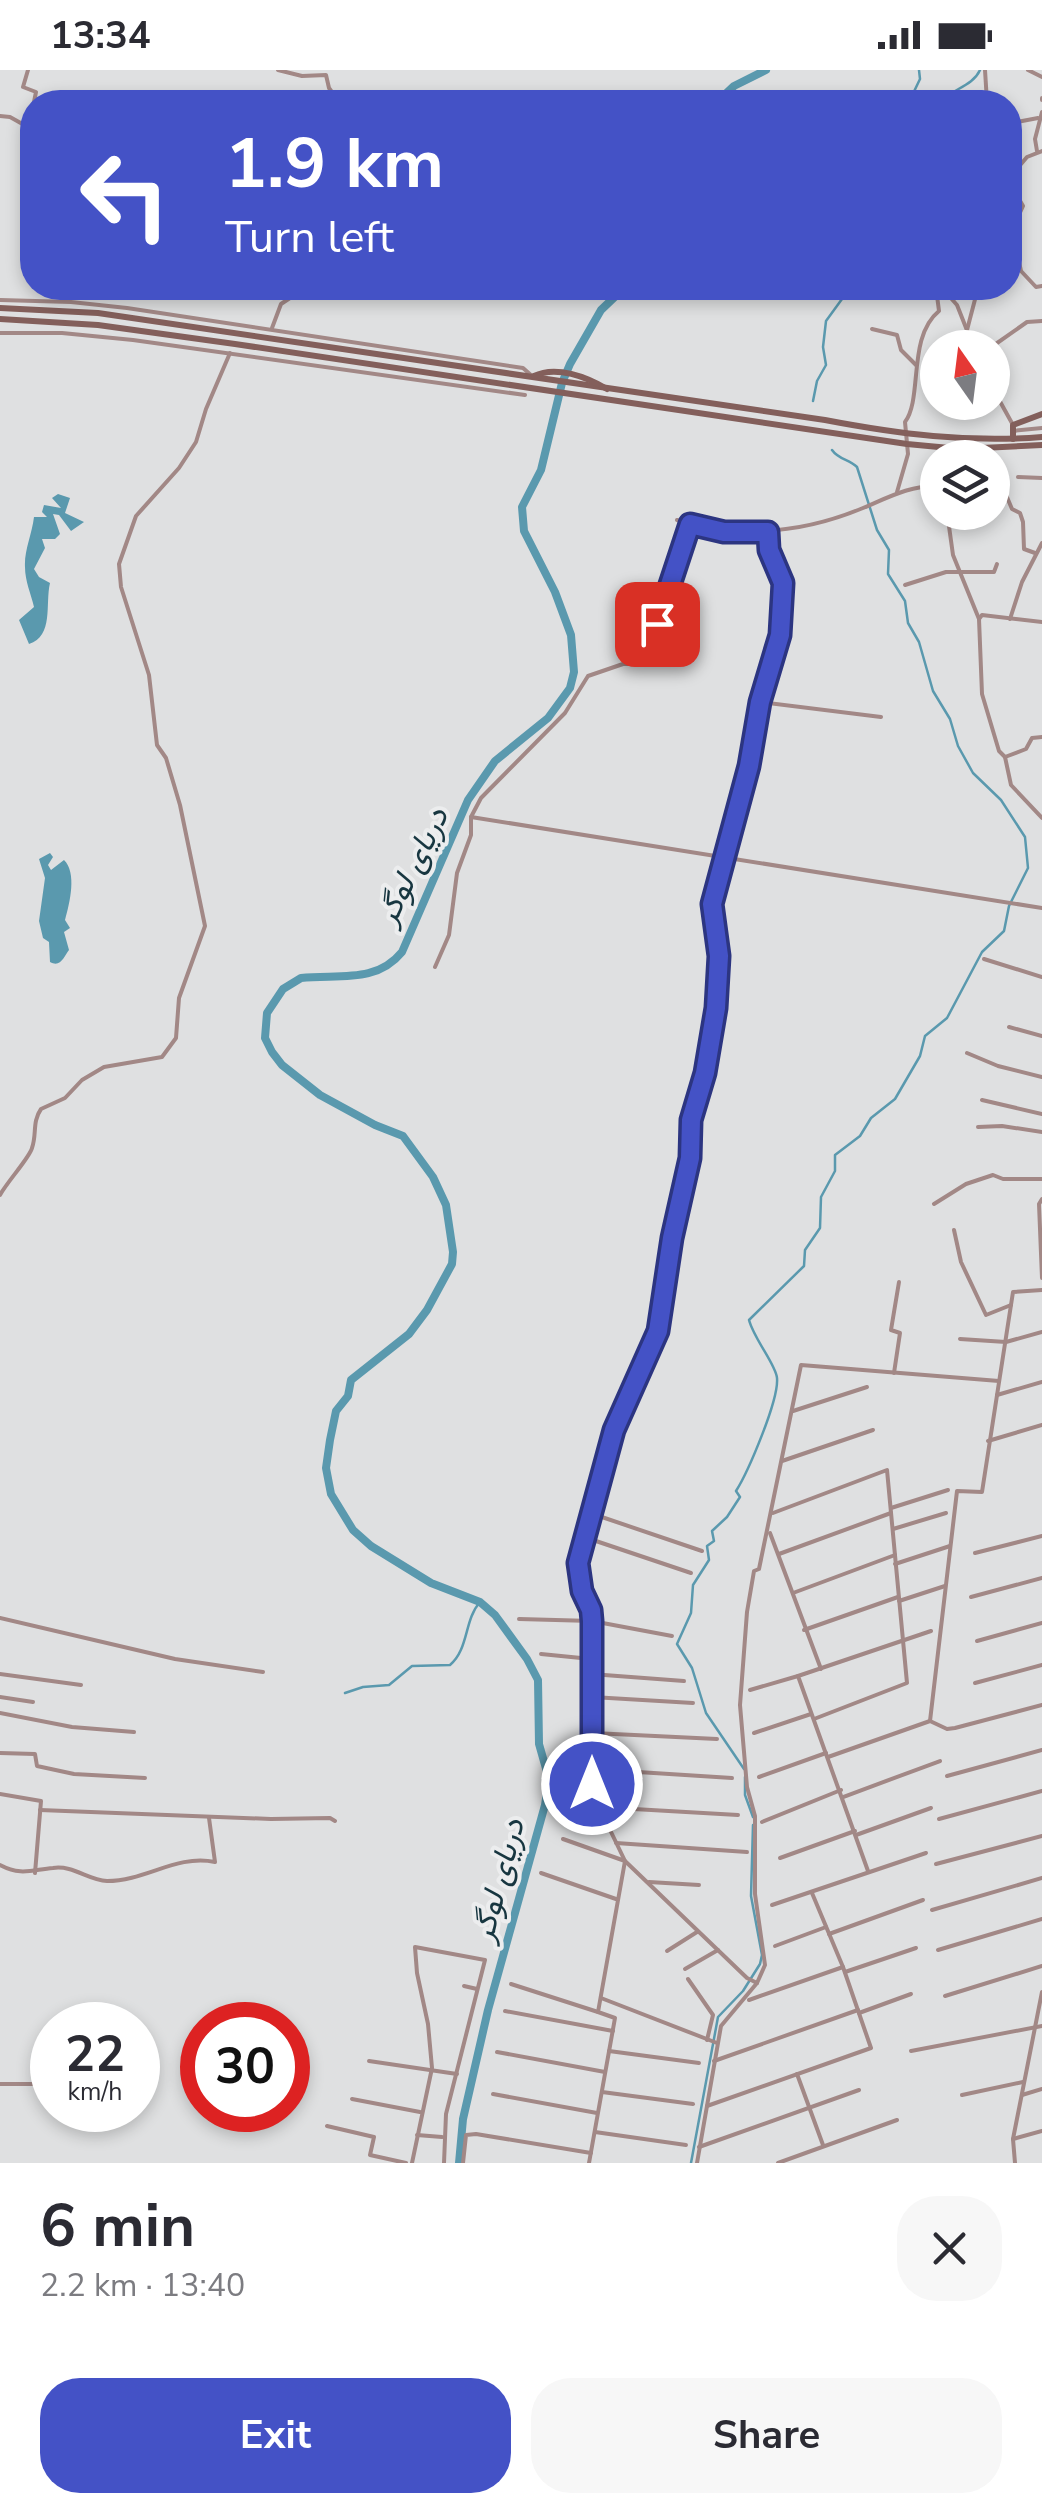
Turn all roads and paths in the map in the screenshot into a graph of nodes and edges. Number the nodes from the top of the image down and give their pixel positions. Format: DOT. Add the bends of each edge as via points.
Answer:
graph roads {
  1 [pos="28,70"];
  2 [pos="278,70"];
  3 [pos="1028,70"];
  4 [pos="1042,77"];
  5 [pos="30,90"];
  6 [pos="330,90"];
  7 [pos="1041,115"];
  8 [pos="1039,151"];
  9 [pos="1022,272"];
  10 [pos="1042,286"];
  11 [pos="0,300"];
  12 [pos="287,300"];
  13 [pos="939,300"];
  14 [pos="951,300"];
  15 [pos="975,300"];
  16 [pos="0,308"];
  17 [pos="0,320"];
  18 [pos="1042,321"];
  19 [pos="872,329"];
  20 [pos="272,330"];
  21 [pos="967,330"];
  22 [pos="0,333"];
  23 [pos="1010,334"];
  24 [pos="235,339"];
  25 [pos="230,352"];
  26 [pos="916,364"];
  27 [pos="533,377"];
  28 [pos="562,386"];
  29 [pos="609,391"];
  30 [pos="525,396"];
  31 [pos="1042,414"];
  32 [pos="1007,420"];
  33 [pos="1042,428"];
  34 [pos="1012,432"];
  35 [pos="1042,437"];
  36 [pos="906,440"];
  37 [pos="1042,445"];
  38 [pos="1018,478"];
  39 [pos="1042,478"];
  40 [pos="920,489"];
  41 [pos="897,493"];
  42 [pos="1010,504"];
  43 [pos="678,520"];
  44 [pos="690,524"];
  45 [pos="950,530"];
  46 [pos="768,532"];
  47 [pos="1042,544"];
  48 [pos="1035,552"];
  49 [pos="1032,559"];
  50 [pos="1042,561"];
  51 [pos="997,564"];
  52 [pos="960,571"];
  53 [pos="905,585"];
  54 [pos="979,619"];
  55 [pos="1010,619"];
  56 [pos="1042,622"];
  57 [pos="760,702"];
  58 [pos="881,717"];
  59 [pos="1042,737"];
  60 [pos="1005,758"];
  61 [pos="472,817"];
  62 [pos="1042,818"];
  63 [pos="724,858"];
  64 [pos="1042,908"];
  65 [pos="984,959"];
  66 [pos="435,967"];
  67 [pos="1042,977"];
  68 [pos="1010,1027"];
  69 [pos="1042,1036"];
  70 [pos="967,1053"];
  71 [pos="1042,1078"];
  72 [pos="982,1100"];
  73 [pos="1042,1114"];
  74 [pos="978,1127"];
  75 [pos="1042,1132"];
  76 [pos="1042,1179"];
  77 [pos="0,1195"];
  78 [pos="1042,1199"];
  79 [pos="934,1204"];
  80 [pos="954,1230"];
  81 [pos="1041,1244"];
  82 [pos="1042,1278"];
  83 [pos="899,1282"];
  84 [pos="1042,1290"];
  85 [pos="1011,1305"];
  86 [pos="1042,1332"];
  87 [pos="960,1339"];
  88 [pos="1006,1342"];
  89 [pos="894,1373"];
  90 [pos="999,1380"];
  91 [pos="1042,1382"];
  92 [pos="868,1387"];
  93 [pos="997,1394"];
  94 [pos="793,1410"];
  95 [pos="1042,1425"];
  96 [pos="873,1430"];
  97 [pos="988,1441"];
  98 [pos="782,1460"];
  99 [pos="948,1490"];
  100 [pos="891,1511"];
  101 [pos="590,1513"];
  102 [pos="946,1513"];
  103 [pos="772,1514"];
  104 [pos="893,1529"];
  105 [pos="769,1532"];
  106 [pos="1042,1536"];
  107 [pos="586,1537"];
  108 [pos="950,1546"];
  109 [pos="702,1551"];
  110 [pos="976,1553"];
  111 [pos="778,1554"];
  112 [pos="894,1554"];
  113 [pos="895,1564"];
  114 [pos="691,1574"];
  115 [pos="1042,1578"];
  116 [pos="945,1586"];
  117 [pos="793,1593"];
  118 [pos="972,1597"];
  119 [pos="898,1599"];
  120 [pos="0,1618"];
  121 [pos="519,1619"];
  122 [pos="592,1621"];
  123 [pos="1042,1623"];
  124 [pos="804,1630"];
  125 [pos="930,1631"];
  126 [pos="672,1636"];
  127 [pos="904,1640"];
  128 [pos="978,1642"];
  129 [pos="541,1654"];
  130 [pos="592,1659"];
  131 [pos="1042,1665"];
  132 [pos="821,1668"];
  133 [pos="263,1672"];
  134 [pos="0,1674"];
  135 [pos="591,1674"];
  136 [pos="798,1676"];
  137 [pos="684,1681"];
  138 [pos="975,1682"];
  139 [pos="81,1685"];
  140 [pos="750,1690"];
  141 [pos="0,1697"];
  142 [pos="592,1697"];
  143 [pos="33,1702"];
  144 [pos="693,1703"];
  145 [pos="1042,1705"];
  146 [pos="0,1712"];
  147 [pos="813,1716"];
  148 [pos="930,1721"];
  149 [pos="134,1732"];
  150 [pos="593,1733"];
  151 [pos="754,1733"];
  152 [pos="717,1739"];
  153 [pos="1042,1750"];
  154 [pos="0,1753"];
  155 [pos="827,1755"];
  156 [pos="940,1761"];
  157 [pos="592,1769"];
  158 [pos="947,1776"];
  159 [pos="760,1777"];
  160 [pos="145,1778"];
  161 [pos="732,1778"];
  162 [pos="1042,1791"];
  163 [pos="0,1794"];
  164 [pos="842,1794"];
  165 [pos="599,1807"];
  166 [pos="932,1808"];
  167 [pos="40,1810"];
  168 [pos="738,1815"];
  169 [pos="208,1816"];
  170 [pos="939,1819"];
  171 [pos="336,1821"];
  172 [pos="762,1822"];
  173 [pos="855,1833"];
  174 [pos="1042,1836"];
  175 [pos="563,1839"];
  176 [pos="616,1844"];
  177 [pos="746,1852"];
  178 [pos="926,1852"];
  179 [pos="780,1858"];
  180 [pos="625,1861"];
  181 [pos="936,1864"];
  182 [pos="0,1865"];
  183 [pos="868,1872"];
  184 [pos="35,1873"];
  185 [pos="541,1873"];
  186 [pos="1042,1878"];
  187 [pos="647,1882"];
  188 [pos="699,1885"];
  189 [pos="812,1893"];
  190 [pos="618,1900"];
  191 [pos="923,1900"];
  192 [pos="772,1905"];
  193 [pos="932,1910"];
  194 [pos="1042,1919"];
  195 [pos="826,1927"];
  196 [pos="697,1932"];
  197 [pos="829,1934"];
  198 [pos="775,1946"];
  199 [pos="916,1948"];
  200 [pos="718,1950"];
  201 [pos="938,1950"];
  202 [pos="668,1952"];
  203 [pos="1042,1966"];
  204 [pos="685,1969"];
  205 [pos="844,1970"];
  206 [pos="688,1979"];
  207 [pos="756,1982"];
  208 [pos="511,1984"];
  209 [pos="464,1986"];
  210 [pos="476,1989"];
  211 [pos="1042,1992"];
  212 [pos="911,1994"];
  213 [pos="945,1996"];
  214 [pos="601,1998"];
  215 [pos="749,2000"];
  216 [pos="505,2010"];
  217 [pos="598,2012"];
  218 [pos="859,2012"];
  219 [pos="1042,2026"];
  220 [pos="1034,2028"];
  221 [pos="613,2031"];
  222 [pos="706,2040"];
  223 [pos="715,2043"];
  224 [pos="610,2051"];
  225 [pos="911,2051"];
  226 [pos="497,2052"];
  227 [pos="369,2061"];
  228 [pos="714,2061"];
  229 [pos="699,2063"];
  230 [pos="432,2068"];
  231 [pos="606,2072"];
  232 [pos="458,2074"];
  233 [pos="798,2074"];
  234 [pos="1023,2082"];
  235 [pos="0,2084"];
  236 [pos="30,2084"];
  237 [pos="1042,2089"];
  238 [pos="859,2090"];
  239 [pos="602,2092"];
  240 [pos="494,2094"];
  241 [pos="962,2095"];
  242 [pos="1022,2095"];
  243 [pos="352,2099"];
  244 [pos="693,2104"];
  245 [pos="705,2107"];
  246 [pos="810,2108"];
  247 [pos="420,2112"];
  248 [pos="598,2113"];
  249 [pos="897,2120"];
  250 [pos="326,2126"];
  251 [pos="1042,2131"];
  252 [pos="594,2132"];
  253 [pos="417,2135"];
  254 [pos="444,2137"];
  255 [pos="1013,2139"];
  256 [pos="686,2145"];
  257 [pos="699,2147"];
  258 [pos="824,2147"];
  259 [pos="591,2153"];
  260 [pos="410,2163"];
  261 [pos="444,2163"];
  262 [pos="463,2163"];
  263 [pos="589,2163"];
  264 [pos="697,2163"];
  265 [pos="778,2163"];
  266 [pos="1016,2163"];
  1 -- 5 [label="street" via="22,87"];
  2 -- 6 [label="street" via="326,76"];
  3 -- 4 [label="street"];
  7 -- 8 [label="street" via="1034,139"];
  9 -- 10 [label="street"];
  11 -- 20 [label="street" via="90,304"];
  12 -- 20 [label="street"];
  13 -- 26 [label="street"];
  14 -- 21 [label="street"];
  15 -- 21 [label="street"];
  16 -- 24 [label="main road" via="98,313"];
  17 -- 24 [label="main road"];
  18 -- 23 [label="street"];
  19 -- 26 [label="street" via="897,335"];
  20 -- 27 [label="street" via="523,368"];
  22 -- 25 [label="street" via="80,334"];
  24 -- 27 [label="main road"];
  24 -- 28 [label="main road" via="551,391"];
  25 -- 30 [label="street"];
  25 -- 77 [label="street" via="196,442 136,516 119,564 149,676 157,746 180,805 206,926 180,998 176,1038 162,1057 104,1067 41,1109 32,1151"];
  26 -- 36 [label="street"];
  27 -- 28 [label="main road"];
  27 -- 29 [label="main road" via="556,371"];
  28 -- 29 [label="main road"];
  28 -- 36 [label="main road"];
  29 -- 36 [label="main road" via="824,420"];
  31 -- 34 [label="main road"];
  32 -- 34 [label="street"];
  33 -- 34 [label="street"];
  34 -- 35 [label="main road"];
  34 -- 36 [label="main road"];
  36 -- 37 [label="main road" via="960,448"];
  36 -- 41 [label="street"];
  38 -- 39 [label="street"];
  40 -- 41 [label="street"];
  41 -- 46 [label="street"];
  42 -- 48 [label="street" via="1024,522 1024,549"];
  43 -- 44 [label="street"];
  44 -- 46 [label="street"];
  44 -- 61 [label="street" via="640,664 588,676 565,713 481,798"];
  45 -- 52 [label="street"];
  46 -- 57 [label="street" via="783,583 777,650"];
  47 -- 48 [label="street"];
  48 -- 49 [label="street"];
  49 -- 50 [label="street"];
  49 -- 55 [label="street"];
  51 -- 52 [label="street" via="994,572"];
  52 -- 53 [label="street"];
  52 -- 54 [label="street"];
  54 -- 55 [label="street"];
  54 -- 60 [label="street" via="982,694"];
  55 -- 56 [label="street"];
  57 -- 58 [label="street"];
  57 -- 63 [label="street"];
  59 -- 60 [label="street"];
  60 -- 62 [label="street" via="1011,785"];
  61 -- 63 [label="street"];
  61 -- 66 [label="street" via="449,935"];
  63 -- 64 [label="street"];
  63 -- 101 [label="street" via="712,904 716,1008 658,1331 614,1430"];
  65 -- 67 [label="street"];
  68 -- 69 [label="street"];
  70 -- 71 [label="street"];
  72 -- 73 [label="street"];
  74 -- 75 [label="street"];
  76 -- 79 [label="street" via="993,1174"];
  78 -- 81 [label="street"];
  80 -- 85 [label="street" via="986,1315"];
  81 -- 82 [label="street"];
  83 -- 89 [label="street"];
  84 -- 85 [label="street" via="1013,1291"];
  85 -- 88 [label="street"];
  86 -- 88 [label="street"];
  87 -- 88 [label="street"];
  88 -- 90 [label="street"];
  89 -- 90 [label="street"];
  89 -- 94 [label="street" via="802,1364"];
  90 -- 93 [label="street"];
  91 -- 93 [label="street"];
  92 -- 94 [label="street"];
  93 -- 97 [label="street"];
  94 -- 98 [label="street"];
  95 -- 97 [label="street"];
  96 -- 98 [label="street"];
  97 -- 108 [label="street" via="982,1492 957,1490"];
  98 -- 103 [label="street"];
  99 -- 100 [label="street"];
  100 -- 103 [label="street" via="887,1470"];
  100 -- 104 [label="street"];
  100 -- 111 [label="street"];
  101 -- 107 [label="street"];
  101 -- 109 [label="street"];
  102 -- 104 [label="street"];
  103 -- 105 [label="street"];
  104 -- 112 [label="street"];
  105 -- 111 [label="street"];
  105 -- 207 [label="street" via="746,1612 740,1705 766,1957"];
  106 -- 110 [label="street"];
  107 -- 114 [label="street"];
  107 -- 122 [label="street" via="579,1577"];
  108 -- 113 [label="street"];
  108 -- 116 [label="street"];
  111 -- 117 [label="street"];
  112 -- 113 [label="street"];
  112 -- 117 [label="street"];
  113 -- 119 [label="street"];
  115 -- 118 [label="street"];
  116 -- 119 [label="street"];
  116 -- 148 [label="street"];
  117 -- 124 [label="street"];
  119 -- 124 [label="street"];
  119 -- 127 [label="street"];
  120 -- 133 [label="street"];
  121 -- 122 [label="street"];
  122 -- 126 [label="street"];
  122 -- 130 [label="street"];
  123 -- 128 [label="street"];
  124 -- 132 [label="street"];
  125 -- 127 [label="street"];
  127 -- 132 [label="street"];
  127 -- 147 [label="street" via="907,1683"];
  129 -- 130 [label="street"];
  130 -- 135 [label="street"];
  131 -- 138 [label="street"];
  132 -- 136 [label="street"];
  134 -- 139 [label="street"];
  135 -- 137 [label="street"];
  135 -- 142 [label="street"];
  136 -- 140 [label="street"];
  136 -- 147 [label="street"];
  141 -- 143 [label="street"];
  142 -- 144 [label="street"];
  142 -- 150 [label="street"];
  145 -- 148 [label="street" via="956,1728"];
  146 -- 149 [label="street"];
  147 -- 151 [label="street"];
  147 -- 155 [label="street"];
  148 -- 155 [label="street"];
  150 -- 152 [label="street"];
  150 -- 157 [label="street"];
  153 -- 158 [label="street"];
  154 -- 160 [label="street" via="35,1754 36,1766 74,1774"];
  155 -- 159 [label="street"];
  155 -- 164 [label="street"];
  156 -- 164 [label="street"];
  157 -- 161 [label="street"];
  157 -- 165 [label="street"];
  162 -- 170 [label="street"];
  163 -- 167 [label="street" via="37,1798"];
  164 -- 172 [label="street"];
  164 -- 173 [label="street"];
  165 -- 168 [label="street"];
  165 -- 176 [label="street"];
  166 -- 173 [label="street"];
  167 -- 169 [label="street"];
  167 -- 184 [label="street"];
  169 -- 171 [label="street"];
  169 -- 184 [label="street" via="215,1862 192,1858 108,1881 55,1867"];
  173 -- 179 [label="street"];
  173 -- 183 [label="street"];
  174 -- 181 [label="street"];
  175 -- 180 [label="street"];
  176 -- 177 [label="street"];
  176 -- 180 [label="street"];
  178 -- 183 [label="street"];
  180 -- 187 [label="street"];
  180 -- 190 [label="street"];
  182 -- 184 [label="street"];
  183 -- 189 [label="street"];
  185 -- 190 [label="street"];
  186 -- 193 [label="street"];
  187 -- 188 [label="street"];
  187 -- 196 [label="street"];
  189 -- 192 [label="street"];
  189 -- 195 [label="street"];
  190 -- 214 [label="street"];
  191 -- 197 [label="street"];
  194 -- 201 [label="street"];
  195 -- 197 [label="street"];
  195 -- 198 [label="street"];
  196 -- 200 [label="street"];
  196 -- 202 [label="street"];
  197 -- 205 [label="street"];
  199 -- 205 [label="street"];
  200 -- 204 [label="street"];
  200 -- 207 [label="street"];
  203 -- 213 [label="street"];
  205 -- 215 [label="street"];
  205 -- 218 [label="street"];
  206 -- 222 [label="street" via="713,2013"];
  207 -- 223 [label="street" via="722,2022"];
  208 -- 217 [label="street"];
  209 -- 210 [label="street"];
  210 -- 230 [label="street" via="484,1960 415,1947"];
  210 -- 232 [label="street"];
  211 -- 220 [label="street"];
  212 -- 218 [label="street"];
  214 -- 217 [label="street"];
  214 -- 222 [label="street"];
  216 -- 221 [label="street"];
  217 -- 221 [label="street" via="616,2018"];
  218 -- 228 [label="street"];
  218 -- 233 [label="street" via="871,2048"];
  219 -- 220 [label="street"];
  220 -- 225 [label="street"];
  220 -- 234 [label="street"];
  221 -- 224 [label="street"];
  222 -- 223 [label="street"];
  223 -- 228 [label="street"];
  224 -- 229 [label="street"];
  224 -- 231 [label="street"];
  226 -- 231 [label="street"];
  227 -- 230 [label="street"];
  228 -- 245 [label="street"];
  230 -- 232 [label="street"];
  230 -- 247 [label="street"];
  231 -- 239 [label="street"];
  232 -- 254 [label="street"];
  233 -- 245 [label="street"];
  233 -- 246 [label="street"];
  234 -- 241 [label="street"];
  234 -- 242 [label="street"];
  235 -- 236 [label="street"];
  237 -- 242 [label="street"];
  238 -- 246 [label="street"];
  239 -- 244 [label="street"];
  239 -- 248 [label="street"];
  240 -- 248 [label="street"];
  242 -- 255 [label="street"];
  243 -- 247 [label="street"];
  245 -- 257 [label="street"];
  246 -- 257 [label="street"];
  246 -- 258 [label="street"];
  247 -- 253 [label="street"];
  248 -- 252 [label="street"];
  249 -- 258 [label="street"];
  250 -- 260 [label="street" via="374,2137 370,2155"];
  251 -- 255 [label="street"];
  252 -- 256 [label="street"];
  252 -- 259 [label="street"];
  253 -- 254 [label="street"];
  253 -- 260 [label="street"];
  254 -- 261 [label="street"];
  255 -- 266 [label="street"];
  257 -- 264 [label="street"];
  258 -- 265 [label="street"];
  259 -- 262 [label="street" via="476,2134 466,2135"];
  259 -- 263 [label="street"];
}
